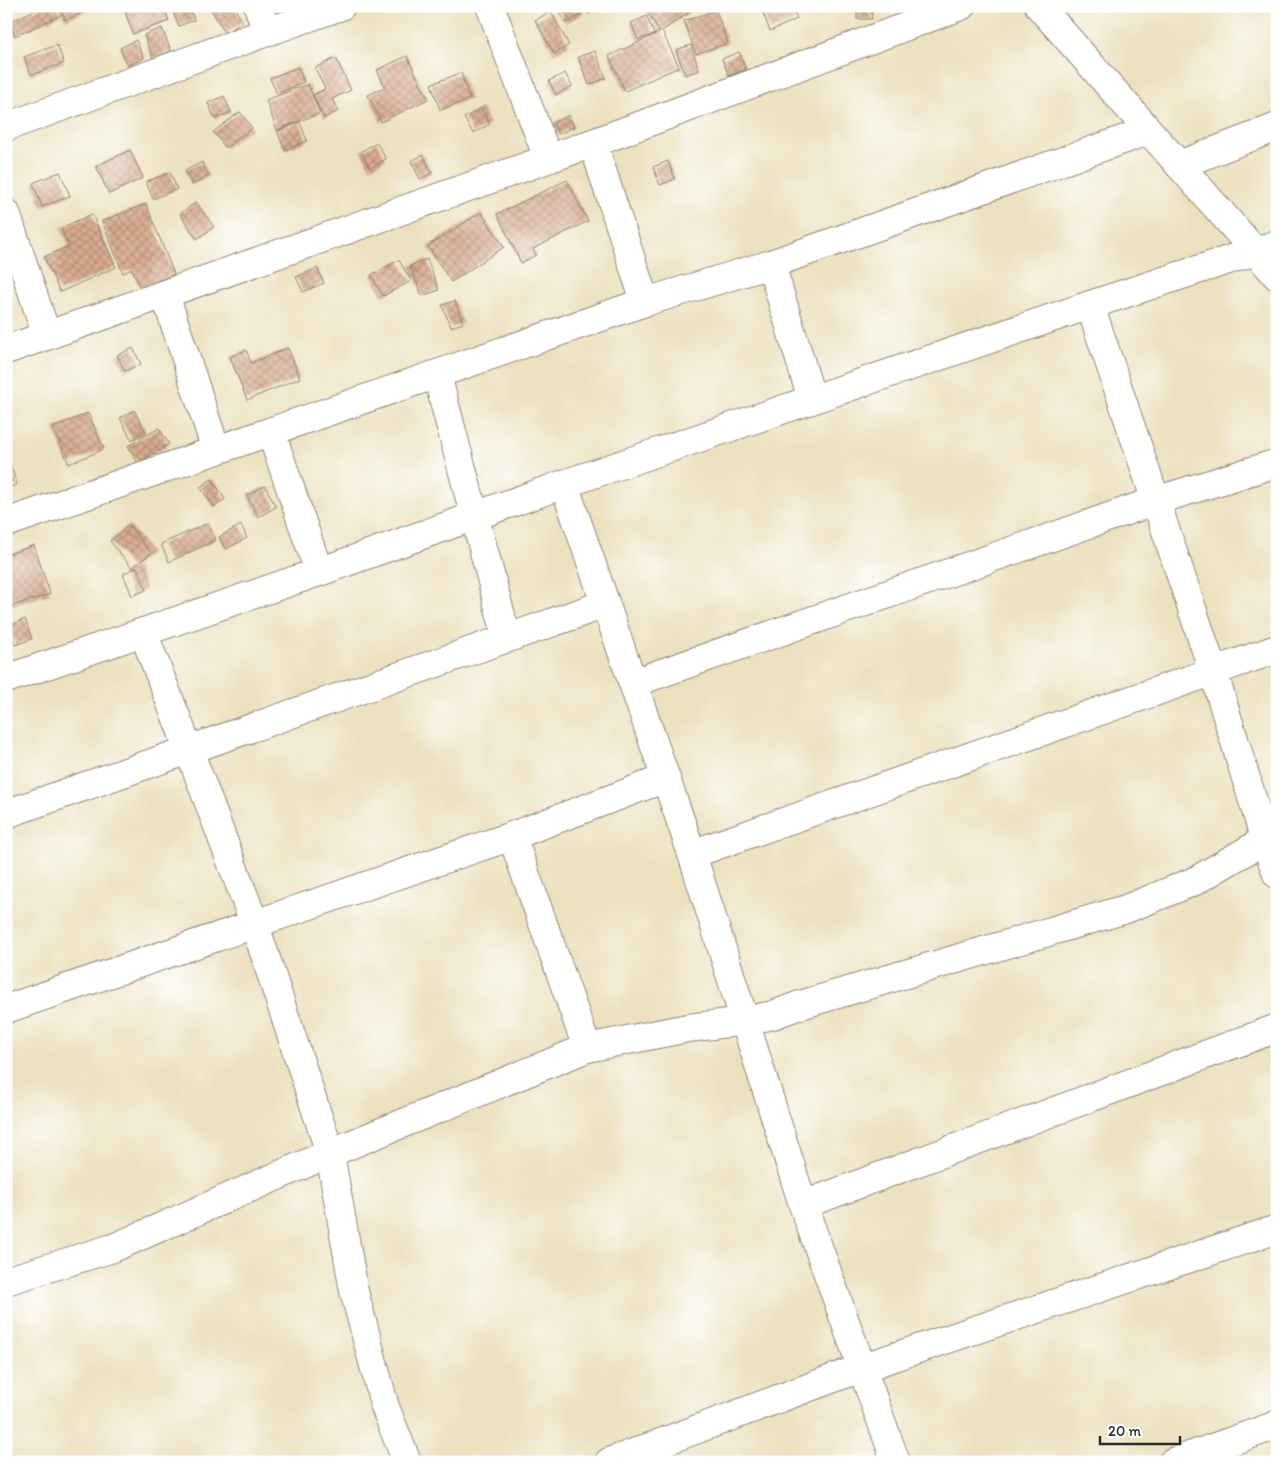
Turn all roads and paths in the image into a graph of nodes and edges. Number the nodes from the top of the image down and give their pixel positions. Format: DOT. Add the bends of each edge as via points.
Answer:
graph roads {
  1 [pos="258,6"];
  2 [pos="341,6"];
  3 [pos="490,6"];
  4 [pos="961,6"];
  5 [pos="1039,6"];
  6 [pos="267,32"];
  7 [pos="6,127"];
  8 [pos="1277,127"];
  9 [pos="1148,131"];
  10 [pos="593,143"];
  11 [pos="548,158"];
  12 [pos="1179,165"];
  13 [pos="6,213"];
  14 [pos="1266,247"];
  15 [pos="771,264"];
  16 [pos="1277,276"];
  17 [pos="165,294"];
  18 [pos="645,302"];
  19 [pos="1090,305"];
  20 [pos="47,336"];
  21 [pos="6,350"];
  22 [pos="437,375"];
  23 [pos="812,400"];
  24 [pos="271,432"];
  25 [pos="216,450"];
  26 [pos="1277,462"];
  27 [pos="564,484"];
  28 [pos="1155,501"];
  29 [pos="474,516"];
  30 [pos="6,523"];
  31 [pos="318,572"];
  32 [pos="605,604"];
  33 [pos="143,632"];
  34 [pos="507,638"];
  35 [pos="1277,649"];
  36 [pos="1212,671"];
  37 [pos="6,679"];
  38 [pos="633,683"];
  39 [pos="189,750"];
  40 [pos="666,778"];
  41 [pos="6,814"];
  42 [pos="512,836"];
  43 [pos="1271,838"];
  44 [pos="692,854"];
  45 [pos="1277,874"];
  46 [pos="255,925"];
  47 [pos="6,1009"];
  48 [pos="745,1021"];
  49 [pos="1277,1028"];
  50 [pos="587,1048"];
  51 [pos="330,1153"];
  52 [pos="802,1205"];
  53 [pos="1277,1229"];
  54 [pos="6,1281"];
  55 [pos="861,1368"];
  56 [pos="1277,1425"];
  57 [pos="407,1462"];
  58 [pos="609,1462"];
  59 [pos="896,1462"];
  60 [pos="1172,1462"];
  1 -- 6 [label="street"];
  2 -- 6 [label="street"];
  3 -- 11 [label="street"];
  4 -- 10 [label="street"];
  5 -- 9 [label="street"];
  6 -- 7 [label="street"];
  8 -- 12 [label="street"];
  9 -- 12 [label="street"];
  9 -- 15 [label="street"];
  10 -- 11 [label="street"];
  10 -- 18 [label="street"];
  11 -- 17 [label="street"];
  12 -- 14 [label="street"];
  13 -- 20 [label="street"];
  14 -- 16 [label="street"];
  14 -- 19 [label="street"];
  15 -- 18 [label="street"];
  15 -- 23 [label="street"];
  17 -- 20 [label="street"];
  17 -- 25 [label="street"];
  18 -- 22 [label="street"];
  19 -- 23 [label="street"];
  19 -- 28 [label="street"];
  20 -- 21 [label="street"];
  22 -- 24 [label="street"];
  22 -- 29 [label="street"];
  23 -- 27 [label="street"];
  24 -- 25 [label="street"];
  24 -- 31 [label="street"];
  25 -- 30 [label="street"];
  26 -- 28 [label="street"];
  27 -- 29 [label="street"];
  27 -- 32 [label="street"];
  28 -- 36 [label="street"];
  28 -- 38 [label="street"];
  29 -- 31 [label="street"];
  29 -- 34 [label="street"];
  31 -- 33 [label="street"];
  32 -- 34 [label="street"];
  32 -- 38 [label="street"];
  33 -- 37 [label="street"];
  33 -- 39 [label="street"];
  34 -- 39 [label="street"];
  35 -- 36 [label="street"];
  36 -- 43 [label="street"];
  36 -- 44 [label="street"];
  38 -- 40 [label="street"];
  39 -- 41 [label="street"];
  39 -- 46 [label="street"];
  40 -- 42 [label="street"];
  40 -- 44 [label="street"];
  42 -- 46 [label="street"];
  42 -- 50 [label="street"];
  43 -- 45 [label="street"];
  43 -- 48 [label="street" via="1195,881 1126,909"];
  44 -- 48 [label="street"];
  46 -- 47 [label="street"];
  46 -- 51 [label="street"];
  48 -- 50 [label="street" via="688,1028"];
  48 -- 52 [label="street"];
  49 -- 52 [label="street"];
  50 -- 51 [label="street"];
  51 -- 54 [label="street" via="113,1248"];
  51 -- 57 [label="street" via="354,1290 385,1407"];
  52 -- 55 [label="street"];
  53 -- 55 [label="street"];
  55 -- 58 [label="street"];
  55 -- 59 [label="street"];
  56 -- 60 [label="street"];
}
